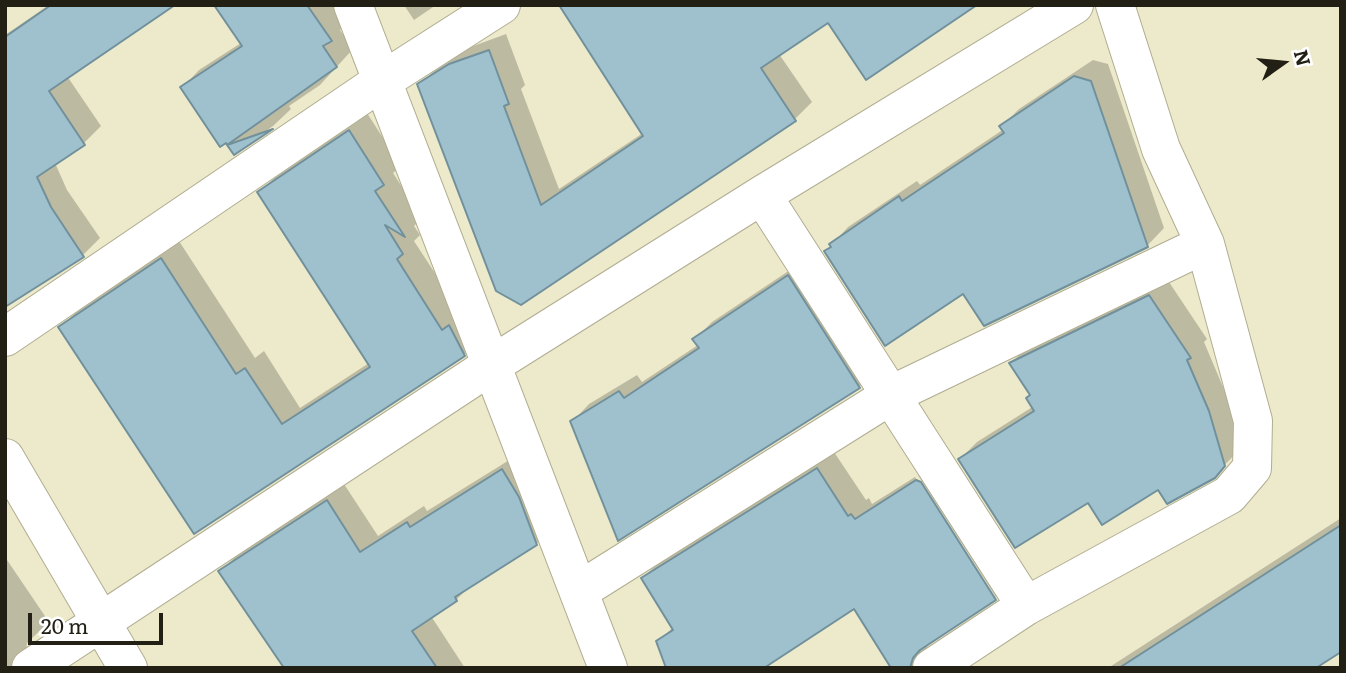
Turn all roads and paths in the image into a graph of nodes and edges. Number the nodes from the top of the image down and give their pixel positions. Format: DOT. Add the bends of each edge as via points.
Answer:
graph roads {
  1 [pos="353,5"];
  2 [pos="501,5"];
  3 [pos="1074,5"];
  4 [pos="1115,5"];
  5 [pos="382,82"];
  6 [pos="762,195"];
  7 [pos="1205,244"];
  8 [pos="5,337"];
  9 [pos="490,366"];
  10 [pos="891,395"];
  11 [pos="5,458"];
  12 [pos="579,591"];
  13 [pos="1026,606"];
  14 [pos="101,623"];
  15 [pos="31,668"];
  16 [pos="128,668"];
  17 [pos="608,668"];
  18 [pos="932,668"];
  1 -- 5 [label="street"];
  2 -- 5 [label="street"];
  3 -- 6 [label="street"];
  4 -- 7 [label="street" via="1161,149"];
  5 -- 8 [label="street"];
  5 -- 9 [label="street"];
  6 -- 9 [label="street"];
  6 -- 10 [label="street"];
  7 -- 10 [label="street"];
  7 -- 13 [label="street" via="1253,421 1252,468 1229,495"];
  9 -- 12 [label="street"];
  9 -- 14 [label="street"];
  10 -- 12 [label="street"];
  10 -- 13 [label="street"];
  11 -- 14 [label="street"];
  12 -- 17 [label="street"];
  13 -- 18 [label="street"];
  14 -- 15 [label="street"];
  14 -- 16 [label="street"];
}
